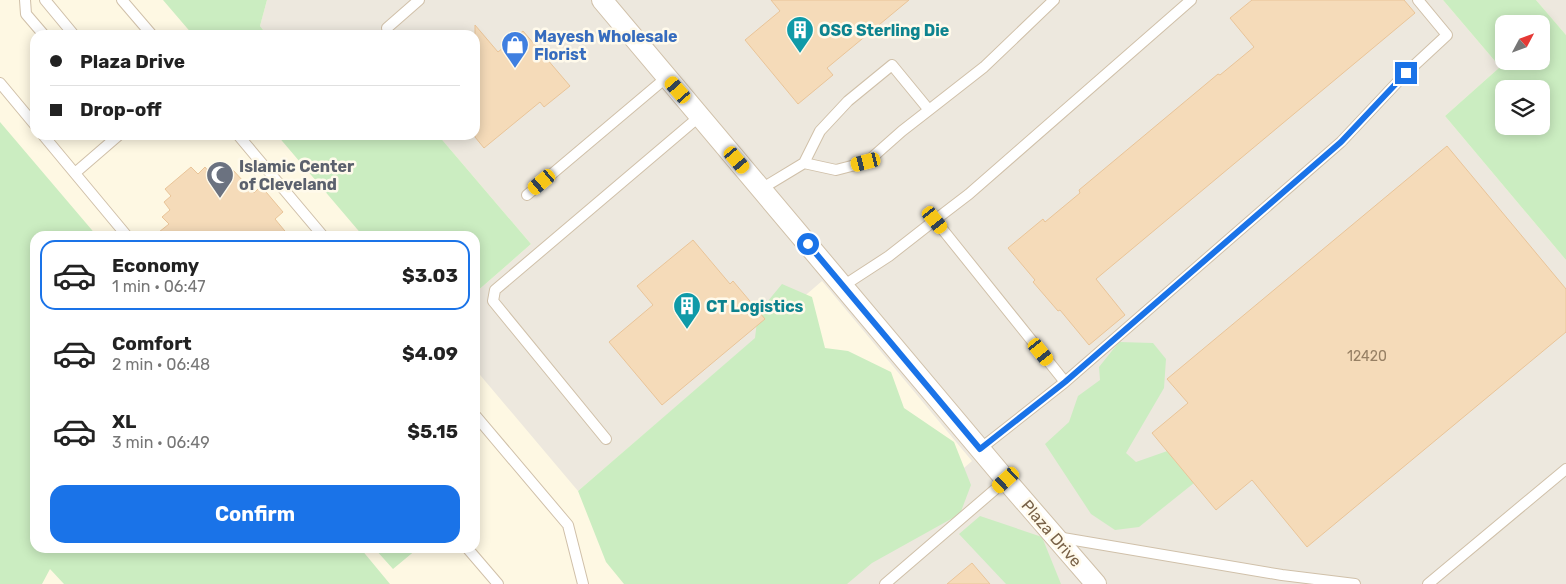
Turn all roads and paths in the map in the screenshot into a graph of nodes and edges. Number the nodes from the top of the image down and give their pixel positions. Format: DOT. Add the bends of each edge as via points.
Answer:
graph roads {
  1 [pos="25,0"];
  2 [pos="45,0"];
  3 [pos="122,0"];
  4 [pos="419,0"];
  5 [pos="602,0"];
  6 [pos="1054,0"];
  7 [pos="1192,0"];
  8 [pos="1418,0"];
  9 [pos="387,28"];
  10 [pos="40,30"];
  11 [pos="70,30"];
  12 [pos="148,30"];
  13 [pos="667,77"];
  14 [pos="0,83"];
  15 [pos="929,110"];
  16 [pos="700,116"];
  17 [pos="30,119"];
  18 [pos="47,140"];
  19 [pos="113,140"];
  20 [pos="242,140"];
  21 [pos="804,163"];
  22 [pos="75,173"];
  23 [pos="761,188"];
  24 [pos="527,195"];
  25 [pos="935,220"];
  26 [pos="124,231"];
  27 [pos="320,231"];
  28 [pos="844,286"];
  29 [pos="1065,382"];
  30 [pos="480,421"];
  31 [pos="606,439"];
  32 [pos="980,449"];
  33 [pos="1566,469"];
  34 [pos="1006,480"];
  35 [pos="1056,537"];
  36 [pos="471,553"];
  37 [pos="498,584"];
  38 [pos="583,584"];
  39 [pos="885,584"];
  40 [pos="1096,584"];
  41 [pos="1355,584"];
  42 [pos="1428,584"];
  1 -- 10 [label="lane" via="26,14"];
  2 -- 11 [label="lane"];
  3 -- 12 [label="lane"];
  4 -- 9 [label="lane"];
  5 -- 13 [label="street, Plaza Drive"];
  6 -- 15 [label="lane" via="984,66"];
  7 -- 25 [label="lane"];
  8 -- 29 [label="lane" via="1447,34 1341,142"];
  13 -- 16 [label="street, Plaza Drive"];
  13 -- 24 [label="lane"];
  14 -- 17 [label="lane"];
  15 -- 21 [label="lane" via="866,162 836,170"];
  15 -- 21 [label="lane" via="892,65 848,101 820,131"];
  16 -- 23 [label="street, Plaza Drive"];
  16 -- 31 [label="lane" via="495,290 493,301"];
  18 -- 22 [label="lane"];
  19 -- 22 [label="lane"];
  20 -- 27 [label="lane"];
  21 -- 23 [label="lane"];
  22 -- 26 [label="lane"];
  23 -- 28 [label="street, Plaza Drive"];
  25 -- 28 [label="lane"];
  25 -- 29 [label="lane"];
  28 -- 32 [label="street, Plaza Drive"];
  29 -- 32 [label="lane"];
  30 -- 38 [label="lane" via="568,525"];
  32 -- 34 [label="street, Plaza Drive"];
  33 -- 42 [label="lane"];
  34 -- 35 [label="street, Plaza Drive"];
  34 -- 39 [label="lane"];
  35 -- 40 [label="street, Plaza Drive"];
  35 -- 41 [label="lane"];
  36 -- 37 [label="lane"];
}
